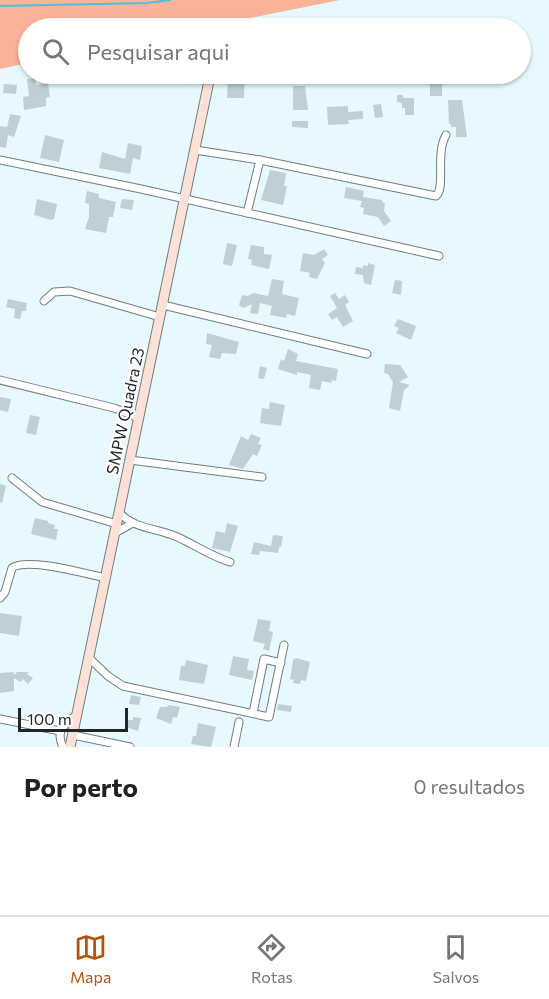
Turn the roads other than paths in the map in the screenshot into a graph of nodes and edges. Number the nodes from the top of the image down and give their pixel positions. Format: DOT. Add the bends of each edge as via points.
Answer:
graph roads {
  1 [pos="208,84"];
  2 [pos="446,135"];
  3 [pos="195,150"];
  4 [pos="260,159"];
  5 [pos="0,160"];
  6 [pos="185,200"];
  7 [pos="247,213"];
  8 [pos="439,256"];
  9 [pos="44,301"];
  10 [pos="163,305"];
  11 [pos="160,317"];
  12 [pos="367,354"];
  13 [pos="0,380"];
  14 [pos="139,418"];
  15 [pos="130,460"];
  16 [pos="262,477"];
  17 [pos="12,478"];
  18 [pos="119,513"];
  19 [pos="131,524"];
  20 [pos="116,528"];
  21 [pos="230,562"];
  22 [pos="106,578"];
  23 [pos="0,598"];
  24 [pos="284,645"];
  25 [pos="89,658"];
  26 [pos="281,663"];
  27 [pos="253,713"];
  28 [pos="77,716"];
  29 [pos="0,719"];
  30 [pos="239,723"];
  31 [pos="60,731"];
  32 [pos="73,735"];
  33 [pos="63,747"];
  34 [pos="70,747"];
  35 [pos="130,747"];
  36 [pos="234,747"];
  1 -- 3 [label="street, SMPW Quadra 23"];
  2 -- 4 [label="street" via="440,150 441,189 436,196"];
  3 -- 4 [label="street"];
  3 -- 6 [label="street, SMPW Quadra 23"];
  4 -- 7 [label="street"];
  5 -- 6 [label="street"];
  6 -- 7 [label="street"];
  6 -- 10 [label="street, SMPW Quadra 23"];
  7 -- 8 [label="street"];
  9 -- 11 [label="street" via="54,292 70,291"];
  10 -- 11 [label="street, SMPW Quadra 23"];
  10 -- 12 [label="street"];
  11 -- 14 [label="street, SMPW Quadra 23"];
  13 -- 14 [label="street" via="105,405"];
  14 -- 15 [label="street, SMPW Quadra 23"];
  15 -- 16 [label="street"];
  15 -- 18 [label="street, SMPW Quadra 23"];
  17 -- 20 [label="street" via="42,501"];
  18 -- 19 [label="street"];
  18 -- 20 [label="street, SMPW Quadra 23"];
  19 -- 20 [label="street"];
  19 -- 21 [label="street" via="174,536"];
  20 -- 22 [label="street, SMPW Quadra 23"];
  22 -- 23 [label="street" via="19,564 12,568"];
  22 -- 25 [label="street, SMPW Quadra 23"];
  24 -- 26 [label="street"];
  25 -- 27 [label="street" via="123,686"];
  25 -- 28 [label="street, SMPW Quadra 23"];
  26 -- 27 [label="street" via="264,660"];
  26 -- 27 [label="street" via="269,717"];
  28 -- 31 [label="street"];
  28 -- 32 [label="street, SMPW Quadra 23"];
  29 -- 31 [label="street"];
  30 -- 36 [label="street"];
  31 -- 33 [label="street"];
  32 -- 34 [label="street, SMPW Quadra 23"];
  32 -- 35 [label="street"];
}
